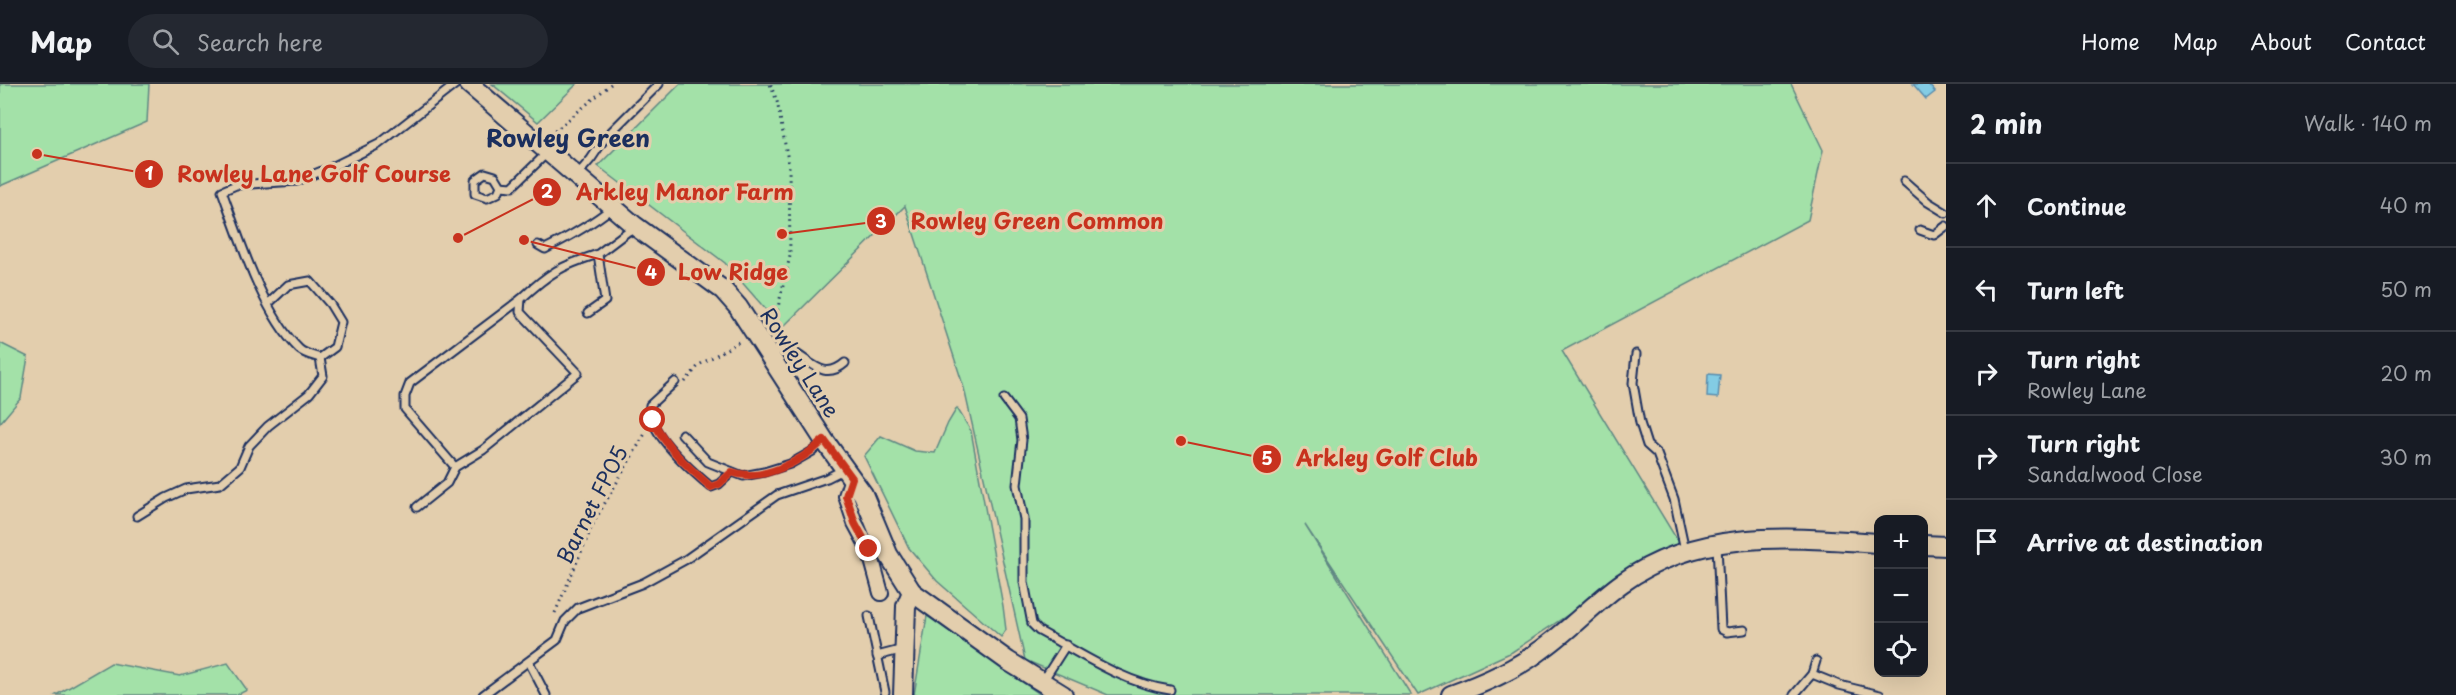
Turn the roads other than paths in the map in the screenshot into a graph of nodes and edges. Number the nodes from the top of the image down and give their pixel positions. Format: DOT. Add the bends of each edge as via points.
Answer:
graph roads {
  1 [pos="456,84"];
  2 [pos="469,84"];
  3 [pos="659,84"];
  4 [pos="544,149"];
  5 [pos="577,176"];
  6 [pos="1904,181"];
  7 [pos="501,186"];
  8 [pos="613,207"];
  9 [pos="1946,213"];
  10 [pos="635,226"];
  11 [pos="1946,226"];
  12 [pos="1920,230"];
  13 [pos="538,245"];
  14 [pos="598,254"];
  15 [pos="521,298"];
  16 [pos="269,303"];
  17 [pos="588,313"];
  18 [pos="1636,354"];
  19 [pos="770,356"];
  20 [pos="320,358"];
  21 [pos="845,363"];
  22 [pos="680,382"];
  23 [pos="1004,399"];
  24 [pos="682,434"];
  25 [pos="824,440"];
  26 [pos="455,468"];
  27 [pos="732,472"];
  28 [pos="849,473"];
  29 [pos="417,507"];
  30 [pos="137,516"];
  31 [pos="1716,543"];
  32 [pos="1874,543"];
  33 [pos="1928,545"];
  34 [pos="1946,546"];
  35 [pos="1684,550"];
  36 [pos="912,592"];
  37 [pos="881,593"];
  38 [pos="869,616"];
  39 [pos="1744,630"];
  40 [pos="1066,645"];
  41 [pos="905,649"];
  42 [pos="877,656"];
  43 [pos="1816,660"];
  44 [pos="530,662"];
  45 [pos="1812,674"];
  46 [pos="1042,683"];
  47 [pos="1170,690"];
  48 [pos="885,692"];
  49 [pos="483,695"];
  50 [pos="546,695"];
  51 [pos="903,695"];
  52 [pos="1063,695"];
  53 [pos="1451,695"];
  54 [pos="1794,695"];
  55 [pos="1880,695"];
  1 -- 16 [label="lane" via="379,144 334,166 297,181 236,185 222,191 249,264"];
  2 -- 4 [label="street, Rowley Lane"];
  3 -- 5 [label="lane" via="605,138"];
  4 -- 5 [label="street, Rowley Lane"];
  4 -- 7 [label="lane" via="512,187"];
  5 -- 8 [label="street, Rowley Lane"];
  6 -- 9 [label="lane"];
  8 -- 10 [label="street, Rowley Lane"];
  8 -- 13 [label="lane" via="598,220 544,249"];
  10 -- 14 [label="lane"];
  10 -- 19 [label="street, Rowley Lane" via="723,290"];
  11 -- 12 [label="lane" via="1934,235"];
  14 -- 15 [label="lane" via="547,274"];
  14 -- 17 [label="lane" via="605,302"];
  15 -- 26 [label="lane" via="410,383 405,409"];
  15 -- 26 [label="lane" via="520,312 578,373"];
  16 -- 20 [label="lane" via="280,325 301,351"];
  16 -- 20 [label="lane" via="288,285 310,281 341,322 334,347"];
  18 -- 35 [label="lane" via="1633,383 1640,423 1674,499"];
  19 -- 21 [label="lane" via="782,348 790,350 827,372 838,370"];
  19 -- 25 [label="street, Rowley Lane"];
  20 -- 30 [label="lane" via="323,376 309,394 249,446 240,467 220,484 186,489"];
  22 -- 27 [label="lane" via="650,405 649,412 658,430 683,464 711,487"];
  23 -- 40 [label="lane" via="1019,419 1022,440 1017,485 1024,519 1024,582 1032,624"];
  24 -- 27 [label="lane" via="708,462"];
  25 -- 27 [label="lane" via="790,464 743,476"];
  25 -- 28 [label="street, Rowley Lane"];
  26 -- 29 [label="lane" via="447,483"];
  28 -- 36 [label="street, Rowley Lane" via="888,554"];
  28 -- 37 [label="street" via="846,496 869,549"];
  28 -- 44 [label="lane" via="777,495 685,560 643,583 578,608 565,621 557,640"];
  31 -- 32 [label="street" via="1761,537"];
  31 -- 35 [label="street"];
  31 -- 39 [label="lane" via="1721,629 1727,633"];
  33 -- 34 [label="street"];
  35 -- 53 [label="street" via="1623,582 1522,662"];
  36 -- 41 [label="street" via="906,606"];
  36 -- 46 [label="street"];
  38 -- 42 [label="lane"];
  40 -- 46 [label="lane"];
  40 -- 47 [label="lane" via="1140,683"];
  41 -- 42 [label="lane"];
  41 -- 51 [label="street"];
  42 -- 48 [label="lane"];
  43 -- 45 [label="lane"];
  44 -- 49 [label="lane"];
  44 -- 50 [label="lane"];
  45 -- 54 [label="lane"];
  45 -- 55 [label="lane"];
  46 -- 52 [label="street"];
}
